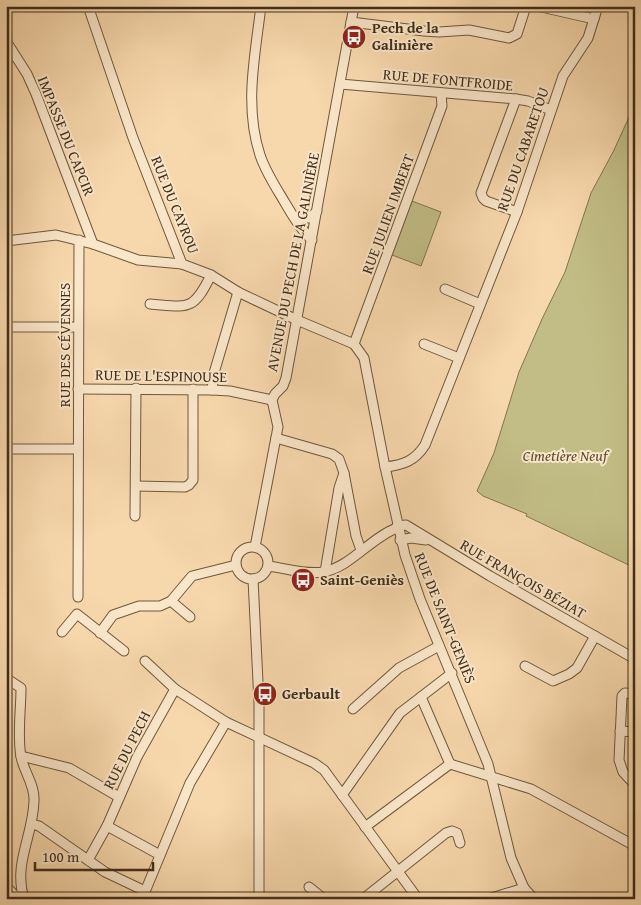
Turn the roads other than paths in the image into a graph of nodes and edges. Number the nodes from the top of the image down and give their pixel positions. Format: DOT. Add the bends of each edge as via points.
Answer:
graph roads {
  1 [pos="88,6"];
  2 [pos="261,6"];
  3 [pos="354,6"];
  4 [pos="526,6"];
  5 [pos="537,6"];
  6 [pos="598,6"];
  7 [pos="594,19"];
  8 [pos="351,22"];
  9 [pos="6,41"];
  10 [pos="340,84"];
  11 [pos="441,92"];
  12 [pos="516,99"];
  13 [pos="551,110"];
  14 [pos="317,211"];
  15 [pos="517,212"];
  16 [pos="295,218"];
  17 [pos="79,240"];
  18 [pos="312,240"];
  19 [pos="6,241"];
  20 [pos="93,244"];
  21 [pos="182,264"];
  22 [pos="212,275"];
  23 [pos="445,288"];
  24 [pos="238,292"];
  25 [pos="150,304"];
  26 [pos="480,304"];
  27 [pos="297,320"];
  28 [pos="6,327"];
  29 [pos="78,327"];
  30 [pos="354,344"];
  31 [pos="424,344"];
  32 [pos="459,358"];
  33 [pos="136,388"];
  34 [pos="78,389"];
  35 [pos="193,389"];
  36 [pos="212,390"];
  37 [pos="272,400"];
  38 [pos="276,438"];
  39 [pos="6,449"];
  40 [pos="78,449"];
  41 [pos="384,467"];
  42 [pos="344,472"];
  43 [pos="136,486"];
  44 [pos="136,516"];
  45 [pos="397,527"];
  46 [pos="400,540"];
  47 [pos="431,541"];
  48 [pos="255,547"];
  49 [pos="362,550"];
  50 [pos="236,564"];
  51 [pos="268,566"];
  52 [pos="325,572"];
  53 [pos="253,579"];
  54 [pos="78,597"];
  55 [pos="171,601"];
  56 [pos="190,617"];
  57 [pos="62,632"];
  58 [pos="100,632"];
  59 [pos="595,636"];
  60 [pos="439,646"];
  61 [pos="124,652"];
  62 [pos="635,659"];
  63 [pos="145,662"];
  64 [pos="525,666"];
  65 [pos="452,673"];
  66 [pos="6,678"];
  67 [pos="175,688"];
  68 [pos="635,694"];
  69 [pos="421,697"];
  70 [pos="353,709"];
  71 [pos="226,722"];
  72 [pos="620,731"];
  73 [pos="635,732"];
  74 [pos="259,738"];
  75 [pos="21,756"];
  76 [pos="450,764"];
  77 [pos="492,778"];
  78 [pos="635,785"];
  79 [pos="342,795"];
  80 [pos="119,797"];
  81 [pos="32,824"];
  82 [pos="107,826"];
  83 [pos="365,827"];
  84 [pos="460,842"];
  85 [pos="635,846"];
  86 [pos="160,855"];
  87 [pos="88,860"];
  88 [pos="398,872"];
  89 [pos="6,886"];
  90 [pos="309,887"];
  91 [pos="524,888"];
  92 [pos="143,895"];
  93 [pos="18,899"];
  94 [pos="24,899"];
  95 [pos="259,899"];
  96 [pos="324,899"];
  97 [pos="363,899"];
  98 [pos="418,899"];
  99 [pos="488,899"];
  100 [pos="523,899"];
  101 [pos="534,899"];
  1 -- 21 [label="street, RUE DU CAYROU" via="133,138"];
  2 -- 16 [label="street" via="250,95 253,127 266,170"];
  3 -- 8 [label="street, AVENUE DU PECH DE LA GALINIÈRE"];
  4 -- 8 [label="street" via="517,34 509,38 469,30 424,31"];
  5 -- 7 [label="street"];
  6 -- 7 [label="street, RUE DU CABARETOU"];
  7 -- 13 [label="street, RUE DU CABARETOU" via="588,38 562,76"];
  8 -- 10 [label="street, AVENUE DU PECH DE LA GALINIÈRE"];
  9 -- 20 [label="street, IMPASSE DU CAPCIR" via="36,94"];
  10 -- 11 [label="street, RUE DE FONTFROIDE"];
  10 -- 14 [label="street, AVENUE DU PECH DE LA GALINIÈRE"];
  11 -- 12 [label="street, RUE DE FONTFROIDE"];
  11 -- 30 [label="street, RUE JULIEN IMBERT" via="442,106"];
  12 -- 13 [label="street, RUE DE FONTFROIDE"];
  12 -- 15 [label="street" via="482,193 486,201"];
  13 -- 15 [label="street, RUE DU CABARETOU"];
  14 -- 16 [label="street" via="310,218"];
  14 -- 18 [label="street, AVENUE DU PECH DE LA GALINIÈRE"];
  15 -- 26 [label="street, RUE DU CABARETOU"];
  16 -- 18 [label="street"];
  17 -- 19 [label="street" via="56,235"];
  17 -- 20 [label="street"];
  17 -- 29 [label="street, RUE DES CÉVENNES"];
  18 -- 27 [label="street, AVENUE DU PECH DE LA GALINIÈRE"];
  20 -- 21 [label="street" via="138,260"];
  21 -- 22 [label="street, RUE DU CAYROU"];
  22 -- 24 [label="street, RUE DU CAYROU"];
  22 -- 25 [label="street" via="195,302 184,306"];
  23 -- 26 [label="street"];
  24 -- 27 [label="street, RUE DU CAYROU"];
  24 -- 36 [label="street"];
  26 -- 32 [label="street, RUE DU CABARETOU"];
  27 -- 30 [label="street, RUE DU CAYROU"];
  27 -- 37 [label="street, AVENUE DU PECH DE LA GALINIÈRE" via="286,378"];
  28 -- 29 [label="street"];
  29 -- 34 [label="street, RUE DES CÉVENNES"];
  30 -- 41 [label="street, RUE DE SAINT-GENIÈS" via="364,358"];
  31 -- 32 [label="street"];
  32 -- 41 [label="street, RUE DU CABARETOU" via="422,450 404,464"];
  33 -- 34 [label="street, RUE DE L'ESPINOUSE"];
  33 -- 35 [label="street, RUE DE L'ESPINOUSE"];
  33 -- 43 [label="street"];
  34 -- 40 [label="street, RUE DES CÉVENNES"];
  35 -- 36 [label="street, RUE DE L'ESPINOUSE"];
  35 -- 43 [label="street" via="193,480 185,487"];
  36 -- 37 [label="street, RUE DE L'ESPINOUSE"];
  37 -- 38 [label="street" via="278,422"];
  38 -- 42 [label="street" via="332,454 339,459"];
  38 -- 48 [label="street"];
  39 -- 40 [label="street"];
  40 -- 54 [label="street, RUE DES CÉVENNES"];
  41 -- 45 [label="street, RUE DE SAINT-GENIÈS"];
  42 -- 49 [label="street" via="356,536"];
  42 -- 52 [label="street"];
  43 -- 44 [label="street"];
  45 -- 46 [label="street, RUE DE SAINT-GENIÈS"];
  45 -- 47 [label="street, RUE FRANÇOIS BÉZIAT" via="406,525"];
  45 -- 49 [label="street"];
  46 -- 47 [label="street" via="417,538"];
  46 -- 60 [label="street, RUE DE SAINT-GENIÈS"];
  47 -- 59 [label="street, RUE FRANÇOIS BÉZIAT"];
  48 -- 50 [label="street" via="241,551"];
  48 -- 51 [label="street" via="264,552"];
  49 -- 52 [label="street"];
  50 -- 53 [label="street" via="240,573"];
  50 -- 55 [label="street" via="192,576"];
  51 -- 52 [label="street"];
  51 -- 53 [label="street" via="263,575"];
  53 -- 74 [label="street"];
  55 -- 56 [label="street"];
  55 -- 58 [label="street" via="160,606 138,606 114,615"];
  57 -- 58 [label="street" via="77,614"];
  58 -- 61 [label="street"];
  59 -- 62 [label="street, RUE FRANÇOIS BÉZIAT"];
  59 -- 64 [label="street" via="577,668 553,682"];
  60 -- 65 [label="street, RUE DE SAINT-GENIÈS"];
  60 -- 70 [label="street" via="399,668"];
  63 -- 67 [label="street"];
  65 -- 69 [label="street"];
  65 -- 77 [label="street, RUE DE SAINT-GENIÈS"];
  66 -- 75 [label="street" via="21,688 18,732"];
  67 -- 71 [label="street"];
  67 -- 80 [label="street, RUE DU PECH"];
  68 -- 72 [label="street" via="625,693 622,696"];
  69 -- 76 [label="street"];
  69 -- 79 [label="street" via="400,713"];
  71 -- 74 [label="street"];
  71 -- 86 [label="street" via="190,783"];
  72 -- 73 [label="street"];
  72 -- 78 [label="street" via="619,760 623,772"];
  74 -- 79 [label="street" via="314,763 324,770"];
  74 -- 95 [label="street"];
  75 -- 80 [label="street" via="69,768"];
  75 -- 81 [label="street" via="34,790"];
  76 -- 77 [label="street"];
  76 -- 83 [label="street"];
  77 -- 85 [label="street" via="532,789"];
  77 -- 91 [label="street, RUE DE SAINT-GENIÈS" via="511,858"];
  79 -- 83 [label="street"];
  80 -- 82 [label="street, RUE DU PECH"];
  81 -- 87 [label="street"];
  81 -- 94 [label="street" via="20,869"];
  82 -- 86 [label="street"];
  82 -- 87 [label="street, RUE DU PECH"];
  83 -- 88 [label="street"];
  84 -- 88 [label="street" via="456,832 446,833"];
  86 -- 92 [label="street"];
  87 -- 92 [label="street"];
  88 -- 97 [label="street"];
  88 -- 98 [label="street"];
  89 -- 93 [label="street"];
  90 -- 96 [label="street"];
  91 -- 99 [label="street"];
  91 -- 100 [label="street, RUE DE SAINT-GENIÈS"];
  91 -- 101 [label="street"];
}
